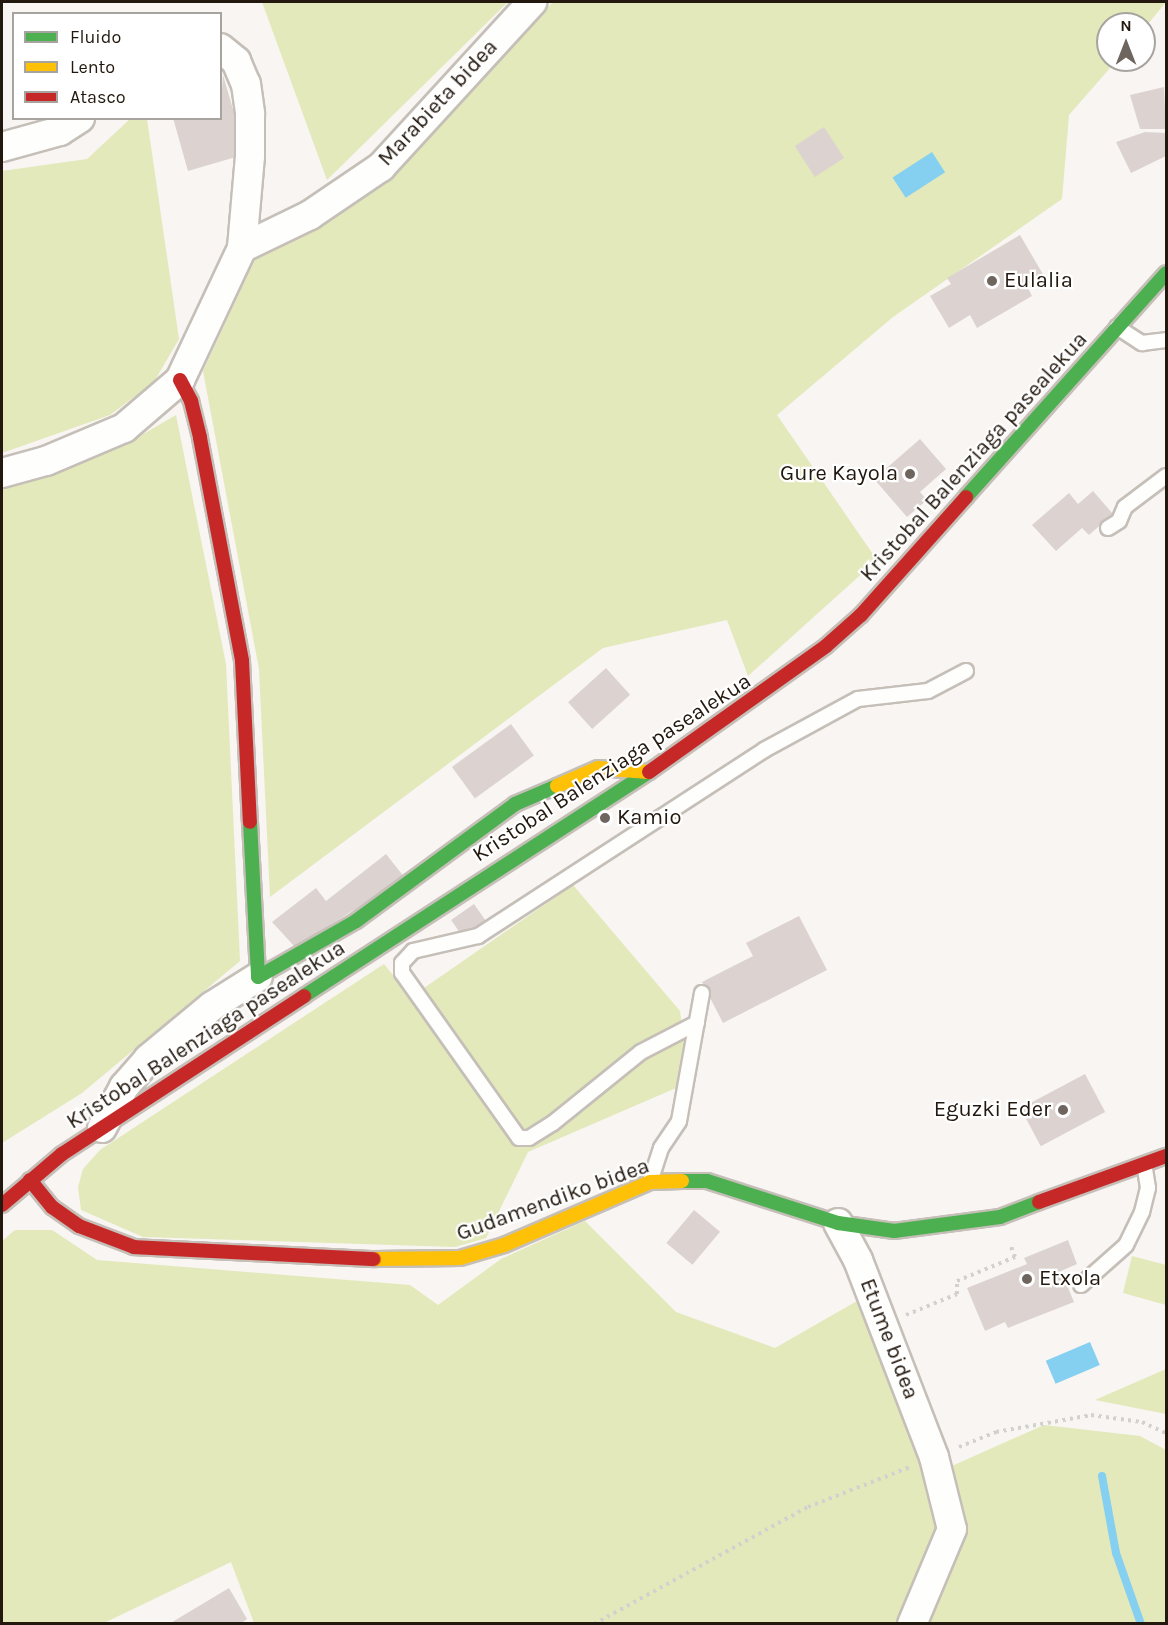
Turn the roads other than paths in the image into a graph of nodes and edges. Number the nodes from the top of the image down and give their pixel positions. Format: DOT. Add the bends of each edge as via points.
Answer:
graph roads {
  1 [pos="532,2"];
  2 [pos="222,50"];
  3 [pos="77,120"];
  4 [pos="2,147"];
  5 [pos="242,248"];
  6 [pos="1167,273"];
  7 [pos="1118,327"];
  8 [pos="1167,340"];
  9 [pos="180,380"];
  10 [pos="2,473"];
  11 [pos="1167,476"];
  12 [pos="1108,528"];
  13 [pos="966,671"];
  14 [pos="648,772"];
  15 [pos="258,977"];
  16 [pos="702,993"];
  17 [pos="697,1023"];
  18 [pos="102,1128"];
  19 [pos="1167,1156"];
  20 [pos="1144,1164"];
  21 [pos="30,1180"];
  22 [pos="650,1182"];
  23 [pos="2,1205"];
  24 [pos="838,1224"];
  25 [pos="1081,1285"];
  26 [pos="912,1623"];
  1 -- 5 [label="street, Marabieta bidea" via="381,167 310,215"];
  2 -- 5 [label="street" via="240,69 250,114"];
  3 -- 4 [label="street" via="60,131"];
  5 -- 9 [label="street"];
  6 -- 7 [label="street, Kristobal Balenziaga pasealekua"];
  7 -- 8 [label="lane" via="1142,343"];
  7 -- 14 [label="street, Kristobal Balenziaga pasealekua" via="861,615 771,690"];
  9 -- 10 [label="street" via="124,428 46,461"];
  9 -- 15 [label="street" via="191,401 200,438 242,661"];
  11 -- 12 [label="lane" via="1125,507 1119,521"];
  13 -- 17 [label="lane" via="928,691 858,699 764,750 478,936 413,951 402,963 402,973 519,1138 529,1138 553,1124 641,1052"];
  14 -- 15 [label="street" via="598,768 515,804 356,921"];
  14 -- 18 [label="street, Kristobal Balenziaga pasealekua"];
  15 -- 18 [label="street" via="212,1006 148,1059 124,1087"];
  16 -- 17 [label="lane"];
  17 -- 22 [label="lane" via="679,1120 661,1148"];
  18 -- 21 [label="street, Kristobal Balenziaga pasealekua"];
  19 -- 20 [label="street, Gudamendiko bidea"];
  20 -- 24 [label="street, Gudamendiko bidea" via="1000,1217 894,1231"];
  20 -- 25 [label="lane" via="1148,1188 1142,1212 1126,1245"];
  21 -- 22 [label="street, Gudamendiko bidea" via="52,1207 79,1226 134,1247 411,1261 460,1258 504,1245"];
  21 -- 23 [label="street, Kristobal Balenziaga pasealekua"];
  22 -- 24 [label="street, Gudamendiko bidea" via="707,1181"];
  24 -- 26 [label="street, Etume bidea" via="858,1260 934,1457 952,1529"];
}
